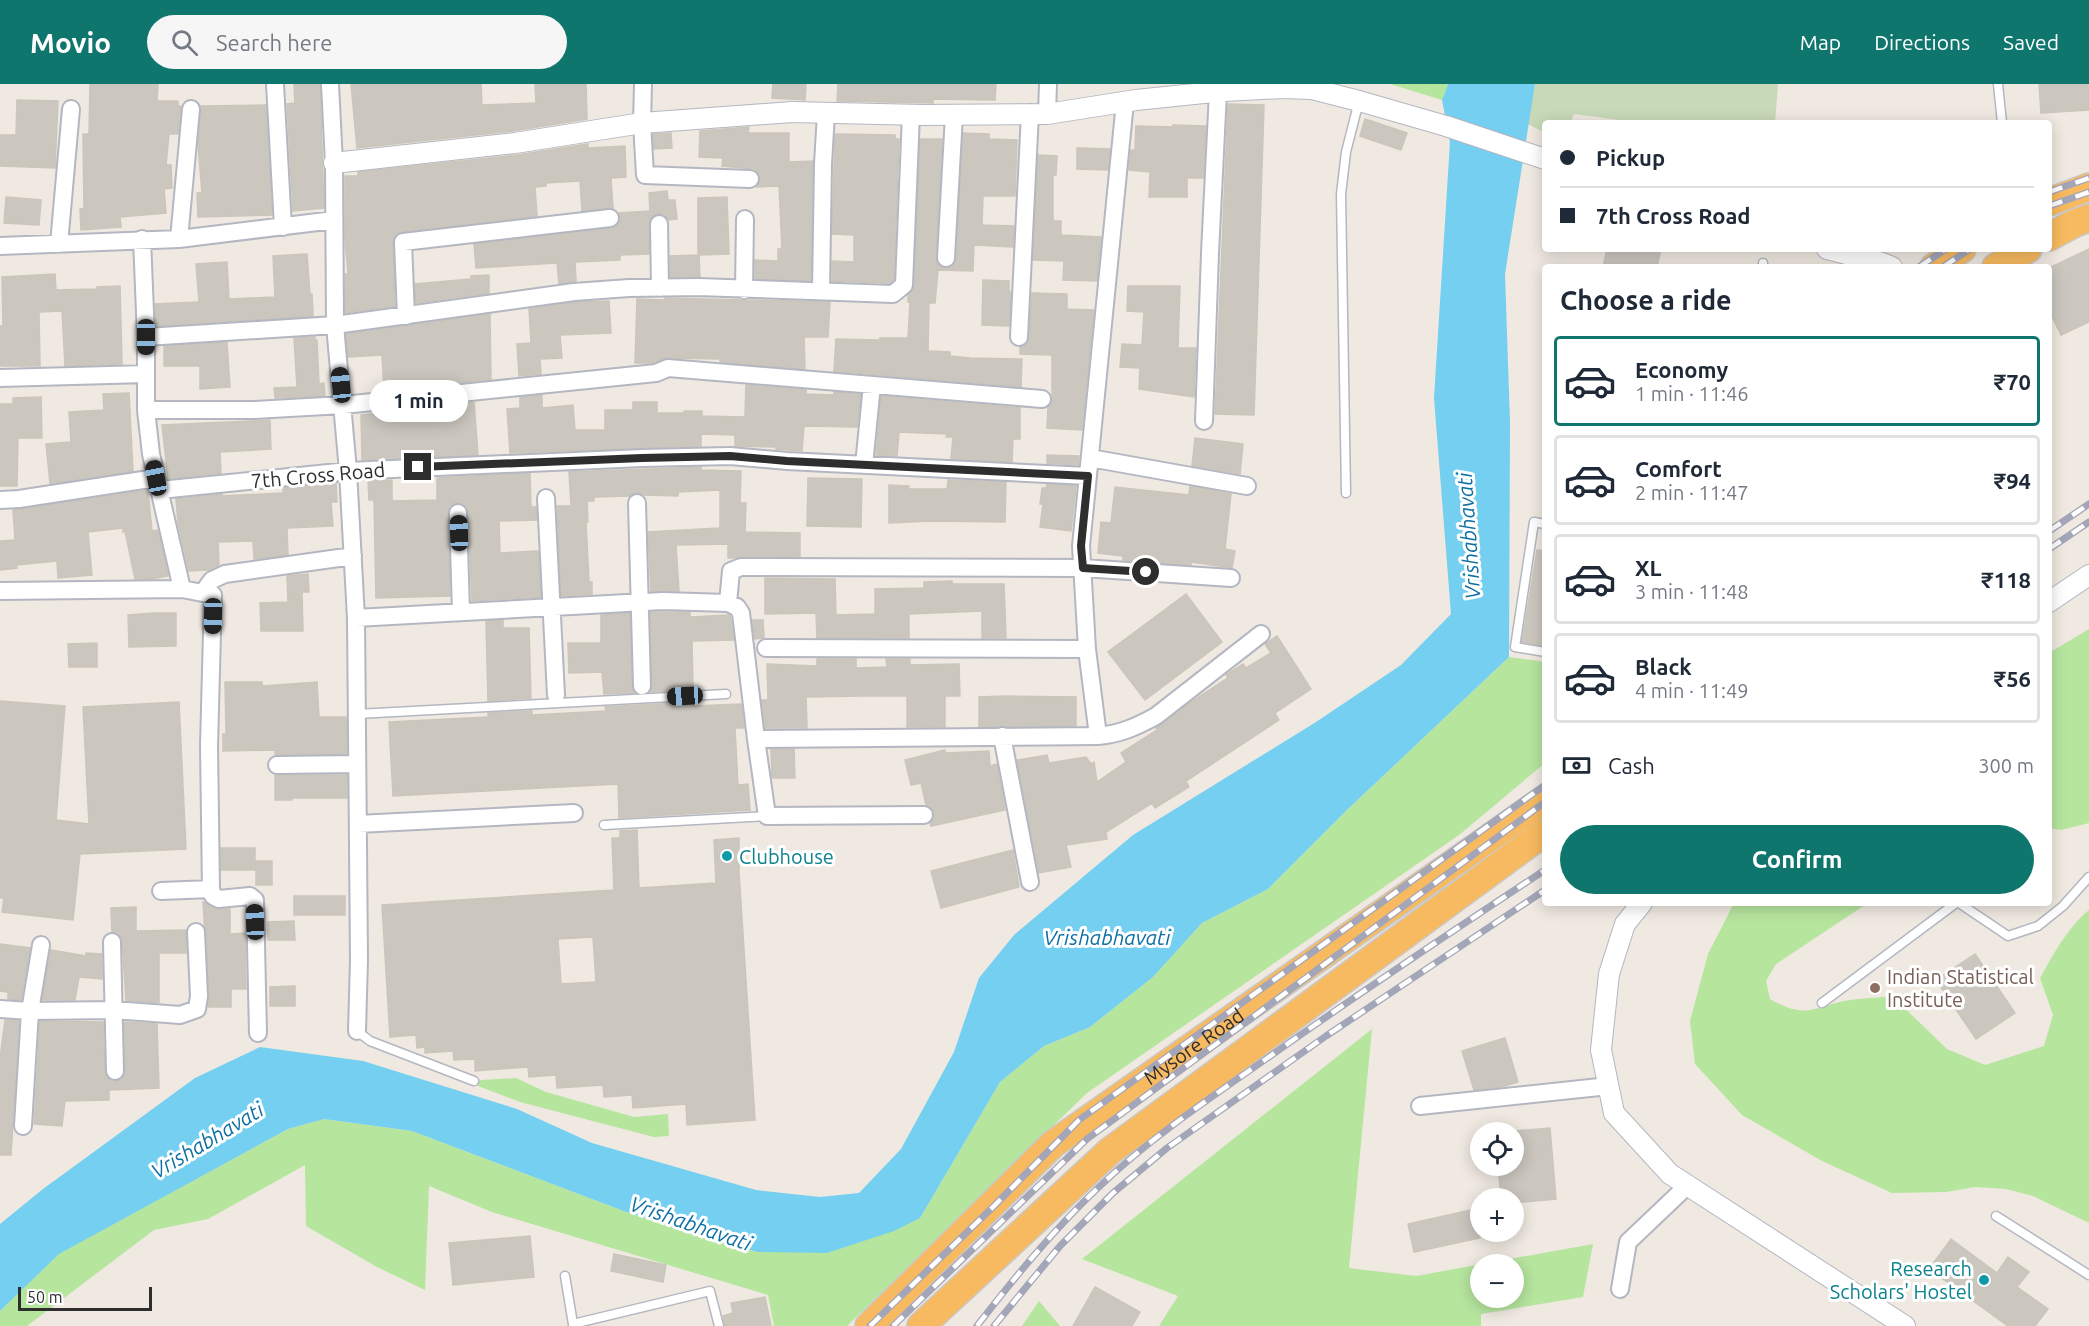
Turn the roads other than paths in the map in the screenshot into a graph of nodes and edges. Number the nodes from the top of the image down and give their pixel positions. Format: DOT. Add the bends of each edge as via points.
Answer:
graph roads {
  1 [pos="275,84"];
  2 [pos="330,84"];
  3 [pos="643,84"];
  4 [pos="1048,84"];
  5 [pos="1998,84"];
  6 [pos="1285,86"];
  7 [pos="1185,90"];
  8 [pos="1218,92"];
  9 [pos="1359,101"];
  10 [pos="1125,102"];
  11 [pos="190,109"];
  12 [pos="71,110"];
  13 [pos="826,112"];
  14 [pos="1039,113"];
  15 [pos="911,114"];
  16 [pos="954,115"];
  17 [pos="2002,120"];
  18 [pos="642,123"];
  19 [pos="1542,158"];
  20 [pos="334,163"];
  21 [pos="750,178"];
  22 [pos="2089,187"];
  23 [pos="2052,201"];
  24 [pos="610,218"];
  25 [pos="2089,218"];
  26 [pos="745,219"];
  27 [pos="334,220"];
  28 [pos="659,224"];
  29 [pos="283,226"];
  30 [pos="2052,235"];
  31 [pos="142,239"];
  32 [pos="179,239"];
  33 [pos="58,244"];
  34 [pos="0,246"];
  35 [pos="1839,252"];
  36 [pos="1957,252"];
  37 [pos="2023,252"];
  38 [pos="946,258"];
  39 [pos="1884,264"];
  40 [pos="1939,264"];
  41 [pos="2001,264"];
  42 [pos="660,288"];
  43 [pos="744,290"];
  44 [pos="821,291"];
  45 [pos="406,316"];
  46 [pos="335,324"];
  47 [pos="146,337"];
  48 [pos="1019,337"];
  49 [pos="146,374"];
  50 [pos="0,378"];
  51 [pos="872,385"];
  52 [pos="1042,399"];
  53 [pos="343,405"];
  54 [pos="146,410"];
  55 [pos="1204,421"];
  56 [pos="1090,458"];
  57 [pos="864,465"];
  58 [pos="348,471"];
  59 [pos="1088,476"];
  60 [pos="158,484"];
  61 [pos="1247,486"];
  62 [pos="1347,493"];
  63 [pos="546,498"];
  64 [pos="0,500"];
  65 [pos="637,503"];
  66 [pos="458,513"];
  67 [pos="1542,523"];
  68 [pos="353,556"];
  69 [pos="1083,568"];
  70 [pos="2089,575"];
  71 [pos="1231,578"];
  72 [pos="182,589"];
  73 [pos="0,591"];
  74 [pos="213,595"];
  75 [pos="2052,600"];
  76 [pos="640,602"];
  77 [pos="728,603"];
  78 [pos="552,607"];
  79 [pos="461,612"];
  80 [pos="356,618"];
  81 [pos="1261,634"];
  82 [pos="766,648"];
  83 [pos="1087,649"];
  84 [pos="1542,652"];
  85 [pos="642,686"];
  86 [pos="726,694"];
  87 [pos="556,695"];
  88 [pos="357,714"];
  89 [pos="1002,736"];
  90 [pos="1098,736"];
  91 [pos="756,739"];
  92 [pos="357,764"];
  93 [pos="277,765"];
  94 [pos="1542,801"];
  95 [pos="574,813"];
  96 [pos="767,816"];
  97 [pos="924,816"];
  98 [pos="358,825"];
  99 [pos="604,825"];
  100 [pos="1542,834"];
  101 [pos="2089,877"];
  102 [pos="1030,882"];
  103 [pos="211,889"];
  104 [pos="161,891"];
  105 [pos="1640,906"];
  106 [pos="1953,906"];
  107 [pos="1962,906"];
  108 [pos="196,932"];
  109 [pos="112,942"];
  110 [pos="41,945"];
  111 [pos="1822,1003"];
  112 [pos="0,1009"];
  113 [pos="114,1010"];
  114 [pos="30,1011"];
  115 [pos="357,1031"];
  116 [pos="258,1034"];
  117 [pos="115,1071"];
  118 [pos="474,1081"];
  119 [pos="1609,1086"];
  120 [pos="1420,1106"];
  121 [pos="23,1126"];
  122 [pos="1688,1185"];
  123 [pos="1996,1216"];
  124 [pos="2089,1275"];
  125 [pos="565,1276"];
  126 [pos="1620,1289"];
  127 [pos="573,1325"];
  128 [pos="719,1326"];
  129 [pos="869,1326"];
  130 [pos="921,1326"];
  131 [pos="1905,1326"];
  1 -- 29 [label="street"];
  2 -- 20 [label="street"];
  3 -- 18 [label="street"];
  4 -- 14 [label="street"];
  5 -- 17 [label="lane"];
  6 -- 8 [label="street"];
  6 -- 9 [label="street"];
  7 -- 8 [label="street"];
  7 -- 10 [label="street"];
  8 -- 55 [label="street"];
  9 -- 19 [label="street"];
  9 -- 62 [label="lane" via="1341,194"];
  10 -- 14 [label="street"];
  10 -- 56 [label="street"];
  11 -- 32 [label="street"];
  12 -- 33 [label="street"];
  13 -- 15 [label="street"];
  13 -- 18 [label="street"];
  13 -- 44 [label="street"];
  14 -- 16 [label="street"];
  14 -- 48 [label="street"];
  15 -- 16 [label="street"];
  15 -- 44 [label="street" via="904,285 889,295"];
  16 -- 38 [label="street"];
  18 -- 20 [label="street" via="515,143"];
  18 -- 21 [label="street" via="646,176"];
  20 -- 27 [label="street"];
  22 -- 23 [label="highway"];
  24 -- 45 [label="street" via="403,242"];
  25 -- 30 [label="highway"];
  26 -- 43 [label="street"];
  27 -- 29 [label="street"];
  27 -- 46 [label="street"];
  28 -- 42 [label="street"];
  29 -- 32 [label="street"];
  31 -- 32 [label="street"];
  31 -- 33 [label="street"];
  31 -- 47 [label="street"];
  33 -- 34 [label="street"];
  35 -- 39 [label="street"];
  36 -- 40 [label="highway"];
  37 -- 41 [label="highway"];
  42 -- 43 [label="street"];
  42 -- 45 [label="street" via="574,292"];
  43 -- 44 [label="street"];
  45 -- 46 [label="street"];
  46 -- 47 [label="street"];
  46 -- 53 [label="street"];
  47 -- 49 [label="street"];
  49 -- 50 [label="street"];
  49 -- 54 [label="street"];
  51 -- 52 [label="street"];
  51 -- 53 [label="street" via="668,368 656,373"];
  51 -- 57 [label="street"];
  53 -- 54 [label="street"];
  53 -- 58 [label="street"];
  54 -- 60 [label="street"];
  56 -- 59 [label="street"];
  56 -- 61 [label="street"];
  57 -- 58 [label="street, 7th Cross Road" via="716,465 642,458"];
  57 -- 59 [label="street, 7th Cross Road"];
  58 -- 60 [label="street, 7th Cross Road"];
  58 -- 68 [label="street"];
  59 -- 69 [label="street" via="1081,546"];
  60 -- 64 [label="street, 7th Cross Road"];
  60 -- 72 [label="street"];
  63 -- 78 [label="street"];
  65 -- 76 [label="street"];
  66 -- 79 [label="street"];
  67 -- 84 [label="lane" via="1534,522 1515,647"];
  68 -- 74 [label="street" via="225,573 206,588"];
  68 -- 80 [label="street"];
  69 -- 71 [label="street"];
  69 -- 77 [label="street" via="741,567 731,571"];
  69 -- 83 [label="street"];
  70 -- 75 [label="street"];
  72 -- 73 [label="street"];
  72 -- 74 [label="street"];
  74 -- 103 [label="street"];
  76 -- 77 [label="street"];
  76 -- 78 [label="street"];
  76 -- 85 [label="street"];
  77 -- 91 [label="street" via="741,613"];
  78 -- 79 [label="street"];
  78 -- 87 [label="street"];
  79 -- 80 [label="street"];
  80 -- 88 [label="street"];
  81 -- 90 [label="street" via="1155,716 1117,734"];
  82 -- 83 [label="street"];
  83 -- 90 [label="street"];
  86 -- 88 [label="lane"];
  88 -- 92 [label="street"];
  89 -- 90 [label="street"];
  89 -- 91 [label="street"];
  89 -- 102 [label="street"];
  91 -- 96 [label="street"];
  92 -- 93 [label="street"];
  92 -- 98 [label="street"];
  94 -- 129 [label="highway, Mysore Road" via="1053,1144"];
  95 -- 98 [label="street"];
  96 -- 97 [label="street"];
  96 -- 99 [label="lane"];
  98 -- 115 [label="street"];
  100 -- 130 [label="highway, Mysore Road" via="1110,1151"];
  101 -- 107 [label="lane" via="2038,926 2008,936"];
  103 -- 104 [label="street"];
  103 -- 116 [label="street" via="219,899 250,896 255,900"];
  105 -- 119 [label="street" via="1625,924 1609,974 1601,1050"];
  106 -- 111 [label="lane"];
  108 -- 113 [label="street" via="197,1009 180,1015"];
  109 -- 113 [label="street"];
  110 -- 114 [label="street"];
  112 -- 114 [label="street"];
  113 -- 114 [label="street"];
  113 -- 117 [label="street"];
  114 -- 121 [label="street"];
  115 -- 118 [label="lane" via="370,1041"];
  119 -- 120 [label="street"];
  119 -- 122 [label="street" via="1614,1113 1670,1174"];
  122 -- 126 [label="street" via="1628,1242"];
  122 -- 131 [label="street"];
  123 -- 124 [label="lane"];
  125 -- 127 [label="lane"];
  127 -- 128 [label="lane" via="710,1291"];
}
